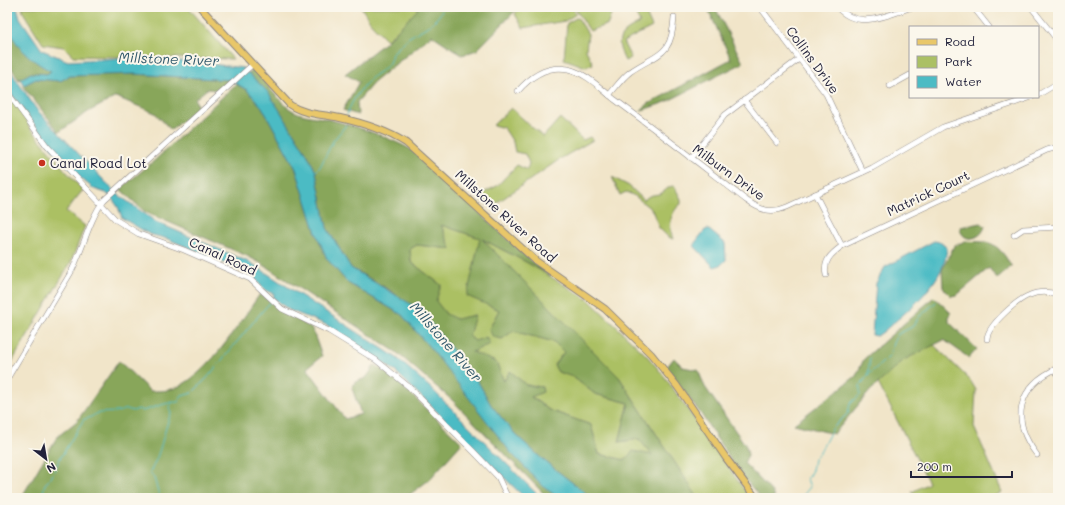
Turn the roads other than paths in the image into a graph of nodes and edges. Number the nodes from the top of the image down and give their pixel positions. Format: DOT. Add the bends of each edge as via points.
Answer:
graph roads {
  1 [pos="200,7"];
  2 [pos="760,7"];
  3 [pos="837,7"];
  4 [pos="912,7"];
  5 [pos="974,7"];
  6 [pos="1031,7"];
  7 [pos="674,18"];
  8 [pos="988,26"];
  9 [pos="1058,41"];
  10 [pos="799,59"];
  11 [pos="254,64"];
  12 [pos="909,75"];
  13 [pos="1058,83"];
  14 [pos="890,86"];
  15 [pos="518,91"];
  16 [pos="7,92"];
  17 [pos="1039,94"];
  18 [pos="609,95"];
  19 [pos="1028,98"];
  20 [pos="744,100"];
  21 [pos="777,143"];
  22 [pos="1058,147"];
  23 [pos="691,158"];
  24 [pos="863,172"];
  25 [pos="815,194"];
  26 [pos="101,204"];
  27 [pos="1058,227"];
  28 [pos="1014,235"];
  29 [pos="842,246"];
  30 [pos="826,275"];
  31 [pos="1058,294"];
  32 [pos="987,339"];
  33 [pos="1057,368"];
  34 [pos="1058,375"];
  35 [pos="7,379"];
  36 [pos="1037,455"];
  37 [pos="508,498"];
  38 [pos="756,498"];
  1 -- 11 [label="main road, Millstone River Road"];
  2 -- 10 [label="street, Collins Drive"];
  3 -- 4 [label="street" via="851,18 873,20"];
  5 -- 8 [label="street"];
  6 -- 9 [label="street"];
  7 -- 18 [label="street" via="673,33 664,50 654,59 626,75"];
  10 -- 20 [label="street"];
  10 -- 24 [label="street, Collins Drive" via="831,103"];
  11 -- 26 [label="street"];
  11 -- 38 [label="main road, Millstone River Road" via="282,97 295,108 307,113 353,121 392,135 406,143 536,261 605,309 667,372"];
  12 -- 14 [label="street"];
  13 -- 17 [label="street"];
  15 -- 18 [label="street, Milburn Drive" via="529,79 541,72 561,69 578,72"];
  16 -- 26 [label="street, Canal Road" via="47,146"];
  18 -- 23 [label="street, Milburn Drive"];
  19 -- 24 [label="street, Milburn Drive" via="943,127"];
  20 -- 21 [label="street"];
  20 -- 23 [label="street" via="720,120"];
  22 -- 29 [label="street, Matrick Court" via="1040,153"];
  23 -- 25 [label="street, Milburn Drive" via="760,209 780,210"];
  24 -- 25 [label="street, Milburn Drive"];
  25 -- 29 [label="street"];
  26 -- 35 [label="street" via="70,274"];
  26 -- 37 [label="street, Canal Road" via="116,220 131,230 250,279 282,309 328,331 386,367 485,463 498,477"];
  27 -- 28 [label="street" via="1023,229"];
  29 -- 30 [label="street, Matrick Court" via="828,259 825,265"];
  31 -- 32 [label="street" via="1037,293 1019,301 989,331"];
  33 -- 34 [label="street"];
  33 -- 36 [label="street" via="1033,383 1022,402 1022,427"];
}
